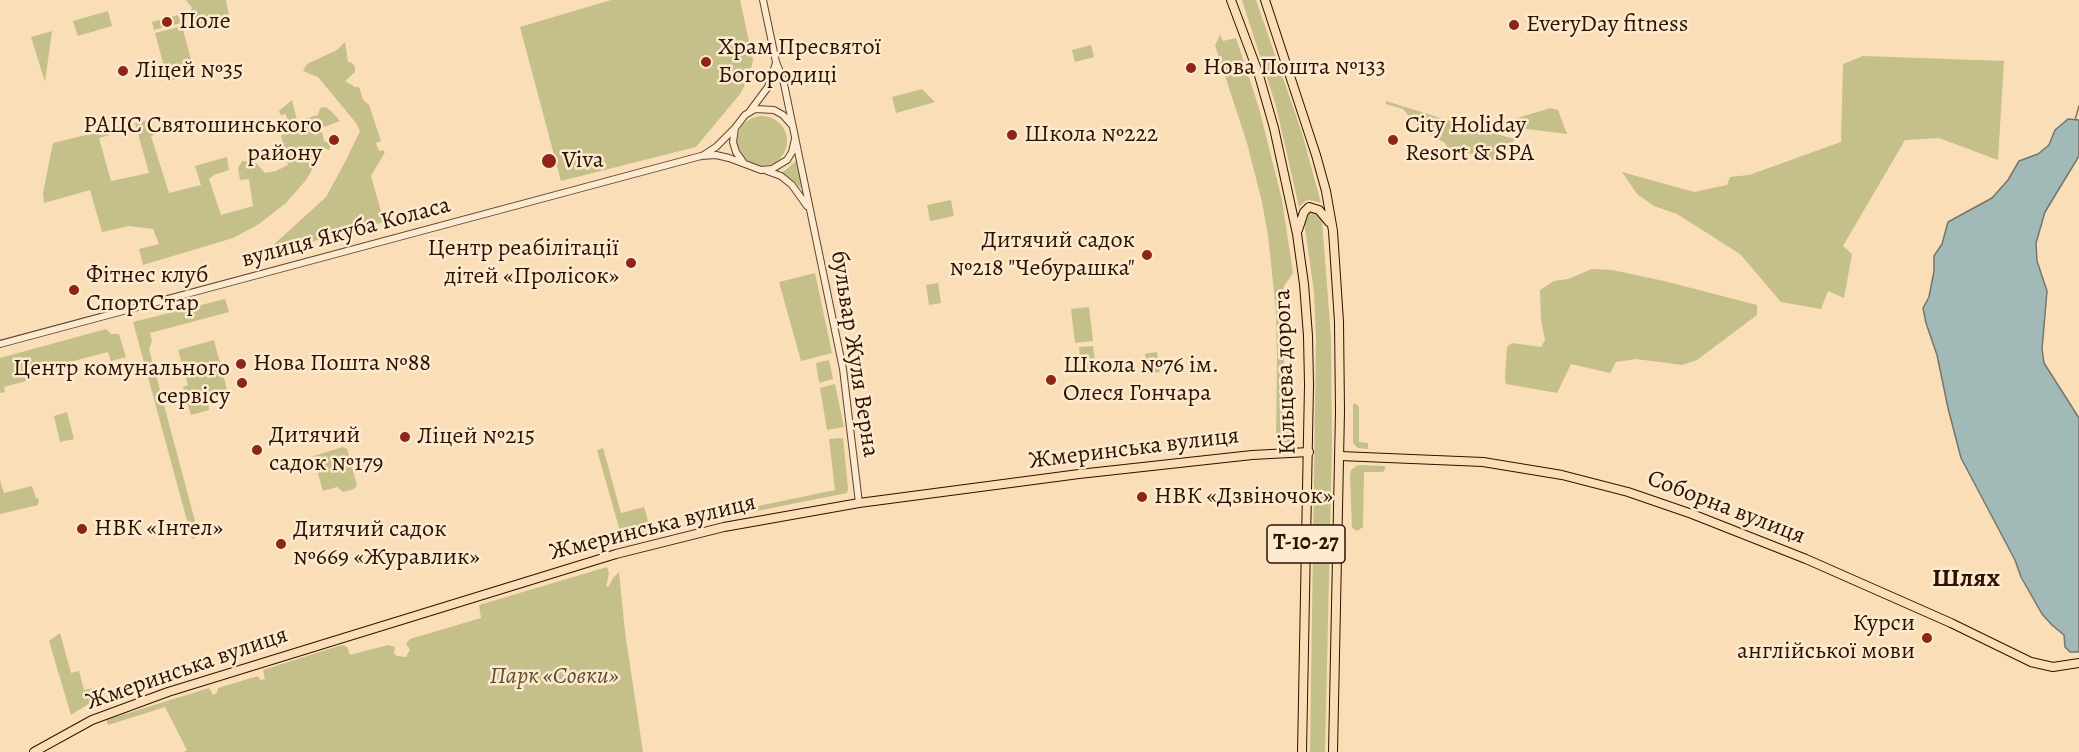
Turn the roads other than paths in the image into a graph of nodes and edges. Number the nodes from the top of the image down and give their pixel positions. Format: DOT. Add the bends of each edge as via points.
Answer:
graph roads {
  1 [pos="762,0"];
  2 [pos="1231,0"];
  3 [pos="1265,0"];
  4 [pos="776,62"];
  5 [pos="749,112"];
  6 [pos="792,126"];
  7 [pos="735,128"];
  8 [pos="795,139"];
  9 [pos="701,156"];
  10 [pos="746,164"];
  11 [pos="760,170"];
  12 [pos="811,212"];
  13 [pos="1333,231"];
  14 [pos="1297,234"];
  15 [pos="0,344"];
  16 [pos="1309,452"];
  17 [pos="1340,456"];
  18 [pos="859,503"];
  19 [pos="2079,663"];
  20 [pos="34,752"];
  21 [pos="1302,752"];
  22 [pos="1333,752"];
  1 -- 4 [label="street, бульвар Жуля Верна"];
  2 -- 14 [label="highway, Кільцева дорога / Т-10-27" via="1274,128"];
  3 -- 13 [label="highway, Т-10-27" via="1316,155"];
  4 -- 5 [label="street" via="768,87"];
  4 -- 6 [label="street, бульвар Жуля Верна"];
  5 -- 6 [label="street" via="774,110"];
  5 -- 7 [label="street"];
  6 -- 8 [label="street, бульвар Жуля Верна"];
  7 -- 9 [label="street, вулиця Якуба Коласа"];
  7 -- 10 [label="street" via="736,152"];
  8 -- 11 [label="street" via="787,160 772,169"];
  8 -- 12 [label="street, бульвар Жуля Верна"];
  9 -- 10 [label="street, вулиця Якуба Коласа" via="716,155"];
  9 -- 15 [label="street, вулиця Якуба Коласа"];
  10 -- 11 [label="street"];
  11 -- 12 [label="street, бульвар Жуля Верна" via="787,180"];
  12 -- 18 [label="street, бульвар Жуля Верна" via="843,369"];
  13 -- 14 [label="highway" via="1324,214 1312,207 1306,208"];
  13 -- 17 [label="highway, Т-10-27" via="1339,322"];
  14 -- 16 [label="highway, Кільцева дорога / Т-10-27" via="1308,336"];
  16 -- 18 [label="main road, Жмеринська вулиця" via="1079,474"];
  16 -- 21 [label="highway, Кільцева дорога / Т-10-27"];
  17 -- 19 [label="main road, Соборна вулиця" via="1483,462 1572,477 1628,492 1806,559 2031,662 2053,667"];
  17 -- 22 [label="highway, Т-10-27"];
  18 -- 20 [label="main road, Жмеринська вулиця" via="733,525 589,562 168,692 103,715"];
}
